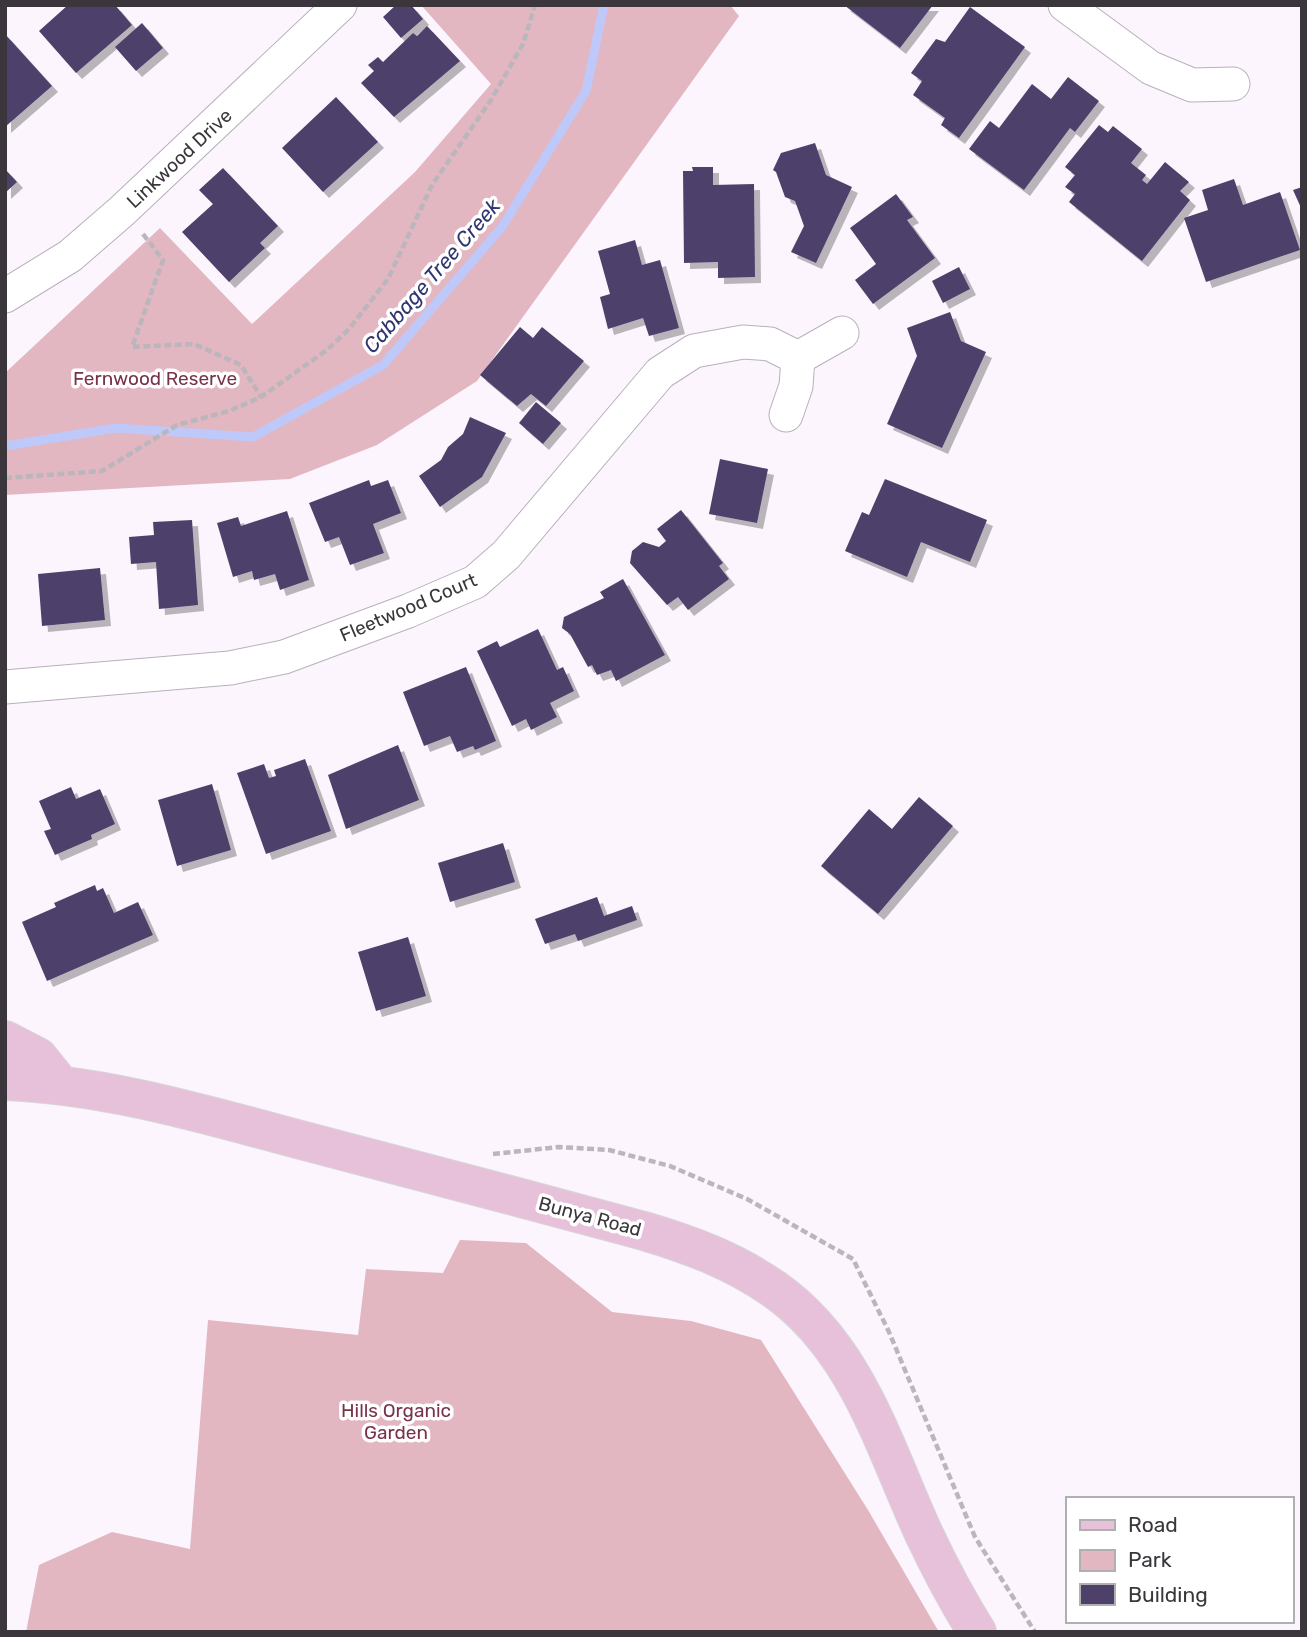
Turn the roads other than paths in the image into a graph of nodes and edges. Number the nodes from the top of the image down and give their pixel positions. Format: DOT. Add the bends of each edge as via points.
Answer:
graph roads {
  1 [pos="340,5"];
  2 [pos="1065,5"];
  3 [pos="1234,84"];
  4 [pos="5,296"];
  5 [pos="842,333"];
  6 [pos="798,358"];
  7 [pos="786,415"];
  8 [pos="5,687"];
  9 [pos="5,1040"];
  10 [pos="5,1081"];
  11 [pos="59,1083"];
  12 [pos="977,1632"];
  1 -- 4 [label="street, Linkwood Drive" via="122,211 70,256"];
  2 -- 3 [label="street" via="1150,68 1192,85"];
  5 -- 6 [label="street"];
  6 -- 7 [label="street" via="796,386"];
  6 -- 8 [label="street, Fleetwood Court" via="770,344 743,342 694,351 660,373 506,555 475,582 408,611 284,657 230,668"];
  9 -- 11 [label="main road" via="38,1057"];
  10 -- 11 [label="main road, Bunya Road"];
  11 -- 12 [label="main road, Bunya Road" via="214,1116 644,1231 707,1251 740,1268 776,1290 848,1367 948,1584"];
}
